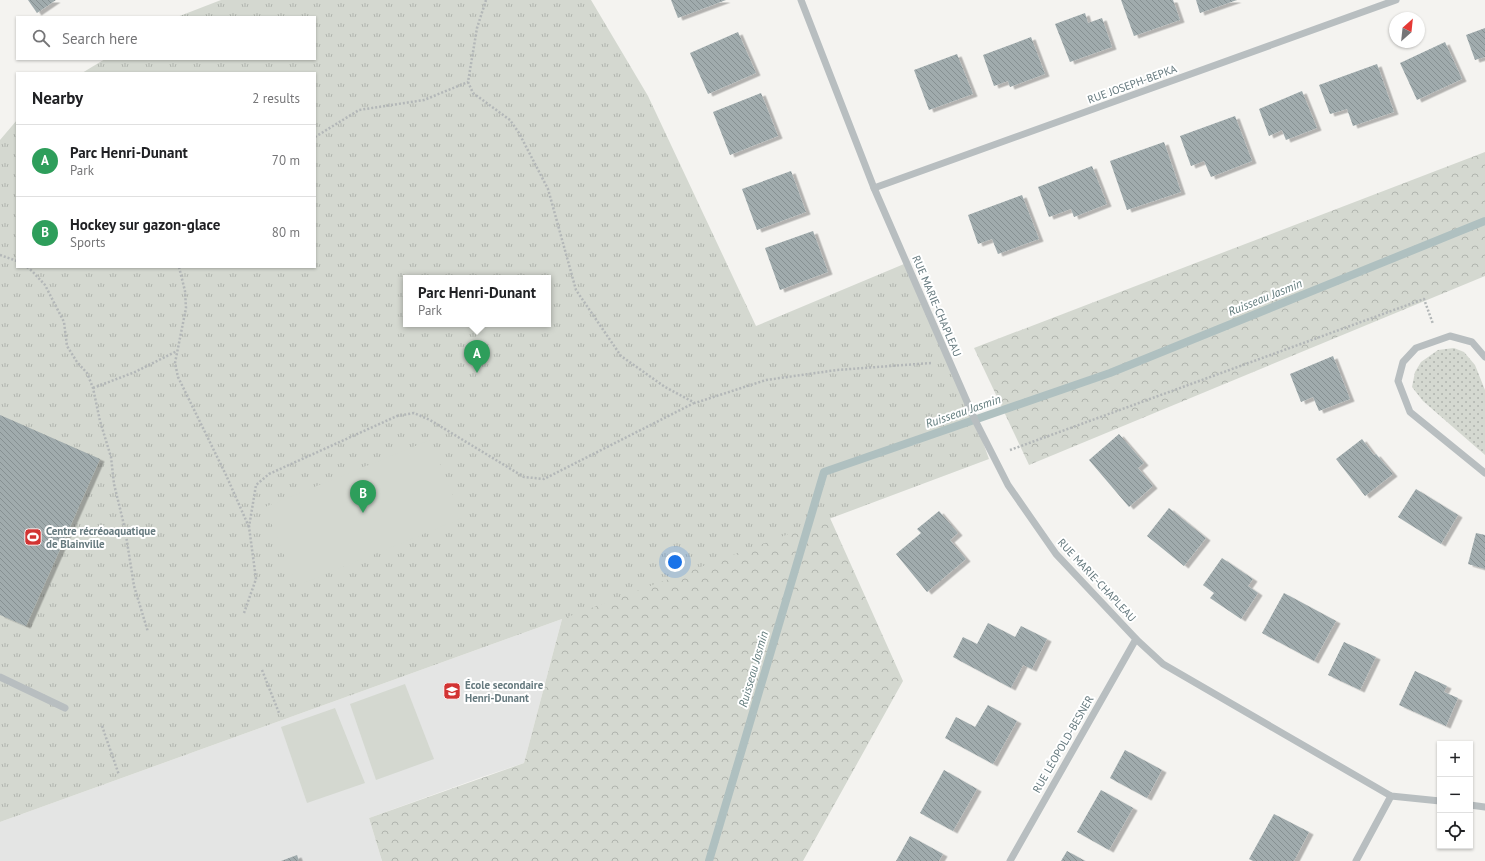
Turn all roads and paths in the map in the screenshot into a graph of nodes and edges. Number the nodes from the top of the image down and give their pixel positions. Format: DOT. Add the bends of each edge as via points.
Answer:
graph roads {
  1 [pos="486,0"];
  2 [pos="801,0"];
  3 [pos="1396,0"];
  4 [pos="468,82"];
  5 [pos="316,136"];
  6 [pos="874,188"];
  7 [pos="0,255"];
  8 [pos="16,260"];
  9 [pos="28,268"];
  10 [pos="179,268"];
  11 [pos="1439,340"];
  12 [pos="177,351"];
  13 [pos="1485,357"];
  14 [pos="949,361"];
  15 [pos="93,388"];
  16 [pos="695,403"];
  17 [pos="993,457"];
  18 [pos="1485,473"];
  19 [pos="249,527"];
  20 [pos="244,613"];
  21 [pos="148,632"];
  22 [pos="1136,638"];
  23 [pos="262,670"];
  24 [pos="0,677"];
  25 [pos="65,708"];
  26 [pos="279,714"];
  27 [pos="102,726"];
  28 [pos="119,775"];
  29 [pos="1391,796"];
  30 [pos="1437,801"];
  31 [pos="1473,805"];
  32 [pos="1485,807"];
  33 [pos="1010,861"];
  34 [pos="1356,861"];
  1 -- 4 [label="path" via="477,28"];
  2 -- 6 [label="street, RUE MARIE-CHAPLEAU"];
  3 -- 6 [label="street, RUE JOSEPH-BEPKA"];
  4 -- 5 [label="path" via="424,100 359,110"];
  4 -- 16 [label="path" via="473,93 510,120 519,134 548,189 576,290 621,356 665,387"];
  6 -- 14 [label="street, RUE MARIE-CHAPLEAU"];
  7 -- 8 [label="path"];
  9 -- 15 [label="path" via="46,285 64,322 67,346 88,373"];
  10 -- 12 [label="path" via="186,308"];
  11 -- 13 [label="street" via="1450,336 1472,342"];
  11 -- 17 [label="path" via="1424,299"];
  11 -- 18 [label="street" via="1416,348 1403,362 1398,381 1410,412"];
  12 -- 15 [label="path" via="135,372"];
  12 -- 19 [label="path" via="174,363 178,377"];
  14 -- 16 [label="path" via="837,370 766,380"];
  14 -- 17 [label="street, RUE MARIE-CHAPLEAU"];
  15 -- 21 [label="path" via="111,457 134,586"];
  16 -- 19 [label="path" via="544,479 524,477 414,413 397,416 269,474 256,485"];
  17 -- 22 [label="street, RUE MARIE-CHAPLEAU" via="1008,485 1056,554"];
  19 -- 20 [label="path" via="256,579"];
  22 -- 29 [label="street, RUE MARIE-CHAPLEAU" via="1163,664"];
  22 -- 33 [label="street, RUE LÉOPOLD-BESNER"];
  23 -- 26 [label="path"];
  24 -- 25 [label="street"];
  27 -- 28 [label="path"];
  29 -- 30 [label="street, RUE MARIE-CHAPLEAU"];
  29 -- 34 [label="street"];
  31 -- 32 [label="street"];
}
